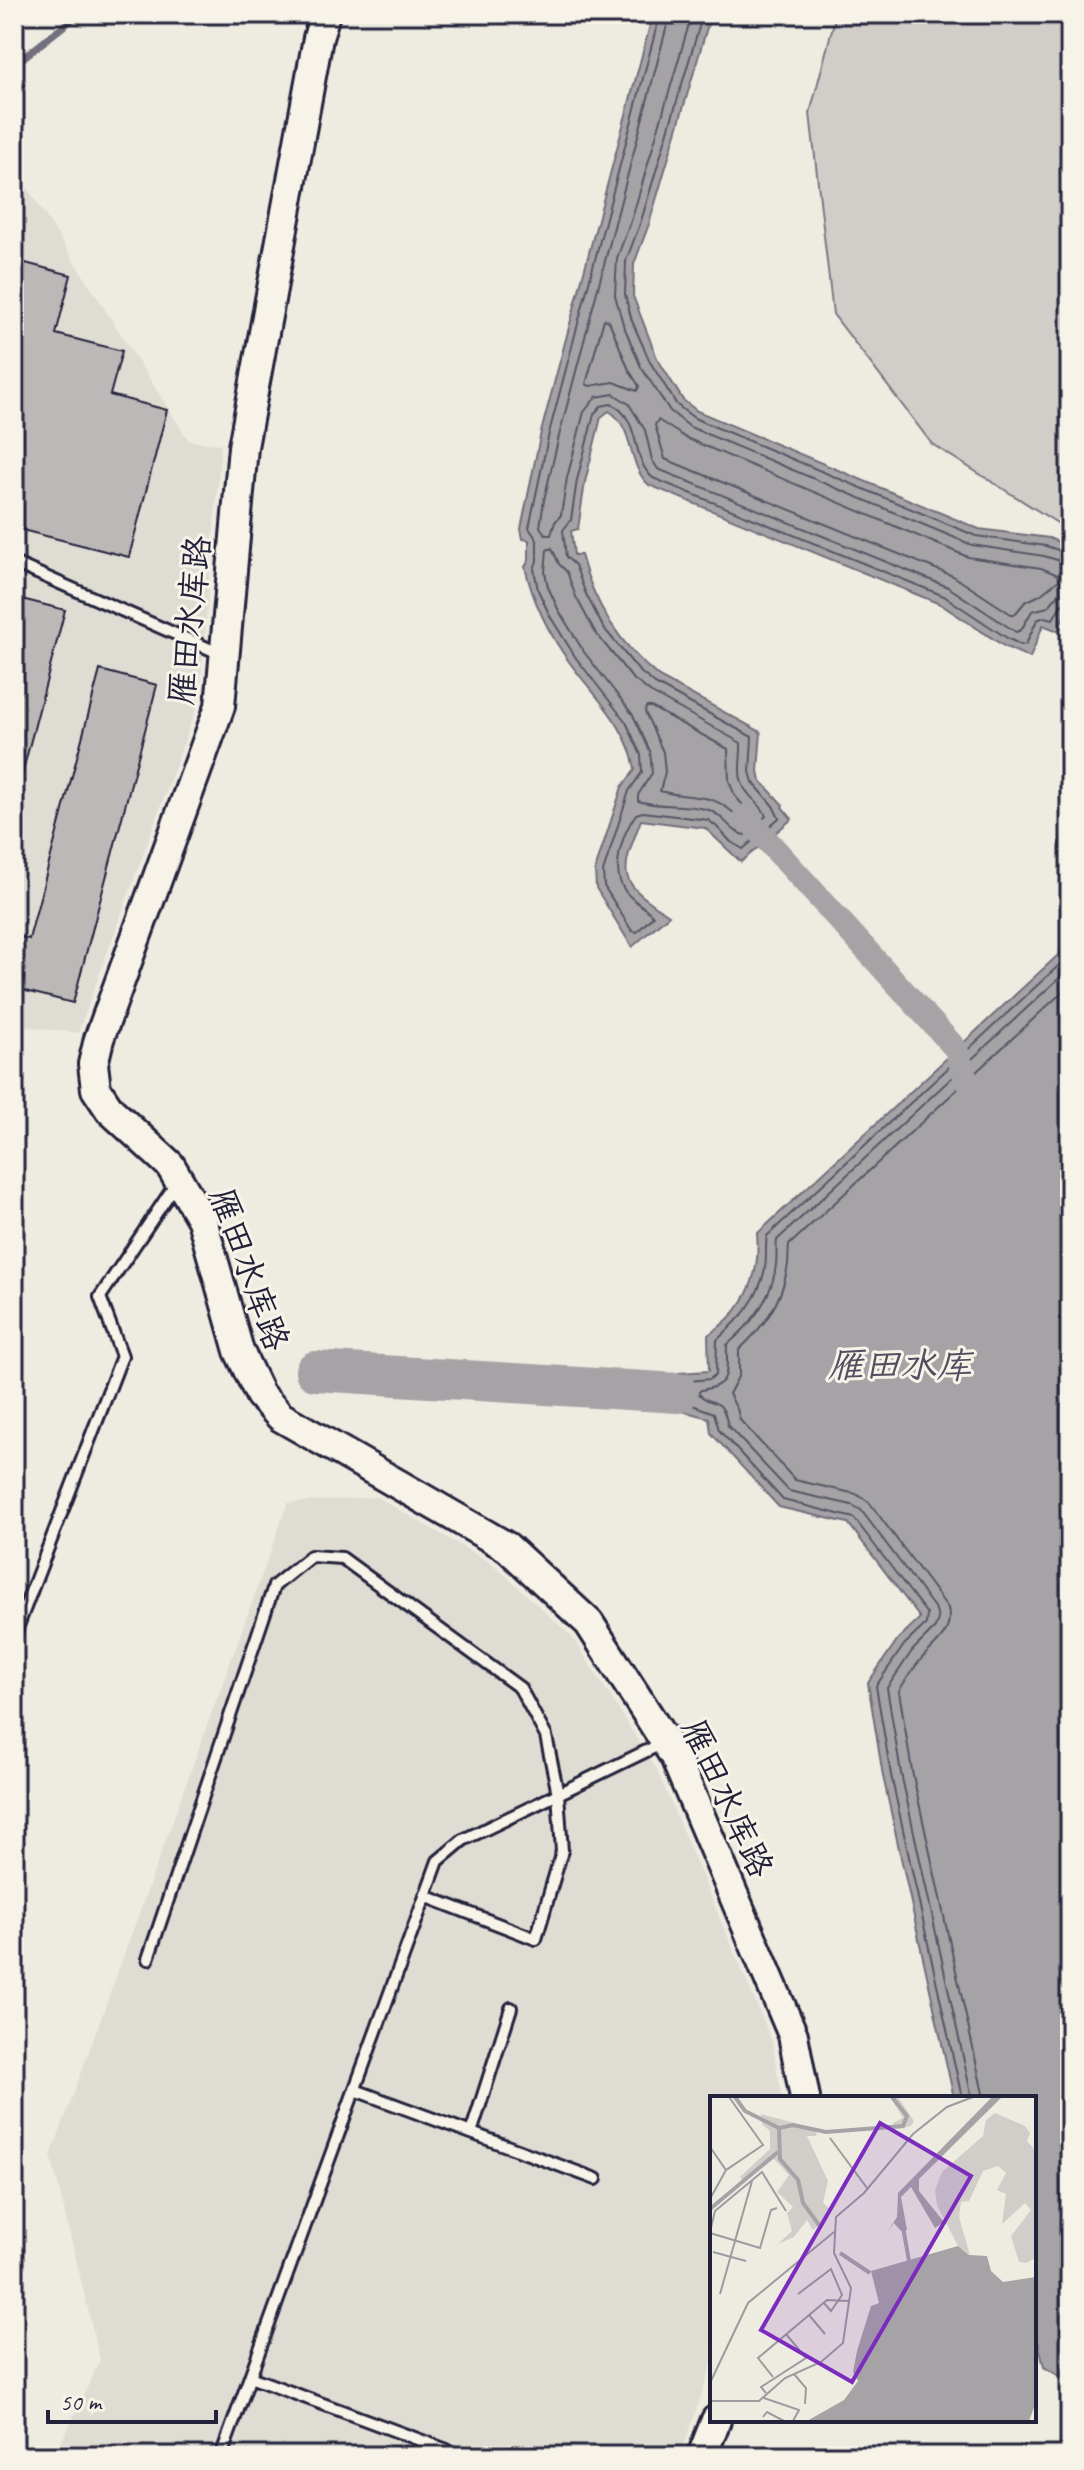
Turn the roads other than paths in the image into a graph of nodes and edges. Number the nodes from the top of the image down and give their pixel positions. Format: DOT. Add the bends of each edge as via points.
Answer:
graph roads {
  1 [pos="325,14"];
  2 [pos="14,563"];
  3 [pos="225,656"];
  4 [pos="179,1180"];
  5 [pos="14,1636"];
  6 [pos="666,1742"];
  7 [pos="558,1794"];
  8 [pos="425,1896"];
  9 [pos="148,1959"];
  10 [pos="511,2008"];
  11 [pos="355,2090"];
  12 [pos="805,2096"];
  13 [pos="471,2133"];
  14 [pos="596,2179"];
  15 [pos="250,2377"];
  16 [pos="715,2422"];
  17 [pos="707,2454"];
  18 [pos="221,2456"];
  19 [pos="463,2456"];
  1 -- 3 [label="main road, 雁田水库路" via="243,447"];
  2 -- 3 [label="lane"];
  3 -- 4 [label="main road, 雁田水库路" via="220,706 93,1064 96,1089 110,1110 170,1165"];
  4 -- 5 [label="lane" via="100,1297 122,1356"];
  4 -- 6 [label="main road, 雁田水库路" via="202,1220 239,1351 260,1395 281,1417 507,1547 589,1623"];
  6 -- 7 [label="lane"];
  6 -- 12 [label="main road, 雁田水库路" via="793,2035"];
  7 -- 8 [label="lane" via="463,1840 438,1861"];
  7 -- 8 [label="lane" via="562,1851 536,1939"];
  7 -- 9 [label="lane" via="546,1736 520,1688 342,1558 311,1556 274,1586"];
  8 -- 11 [label="lane"];
  10 -- 13 [label="lane"];
  11 -- 13 [label="lane"];
  11 -- 15 [label="lane"];
  13 -- 14 [label="lane"];
  15 -- 18 [label="lane"];
  15 -- 19 [label="lane"];
  16 -- 17 [label="main road"];
}
